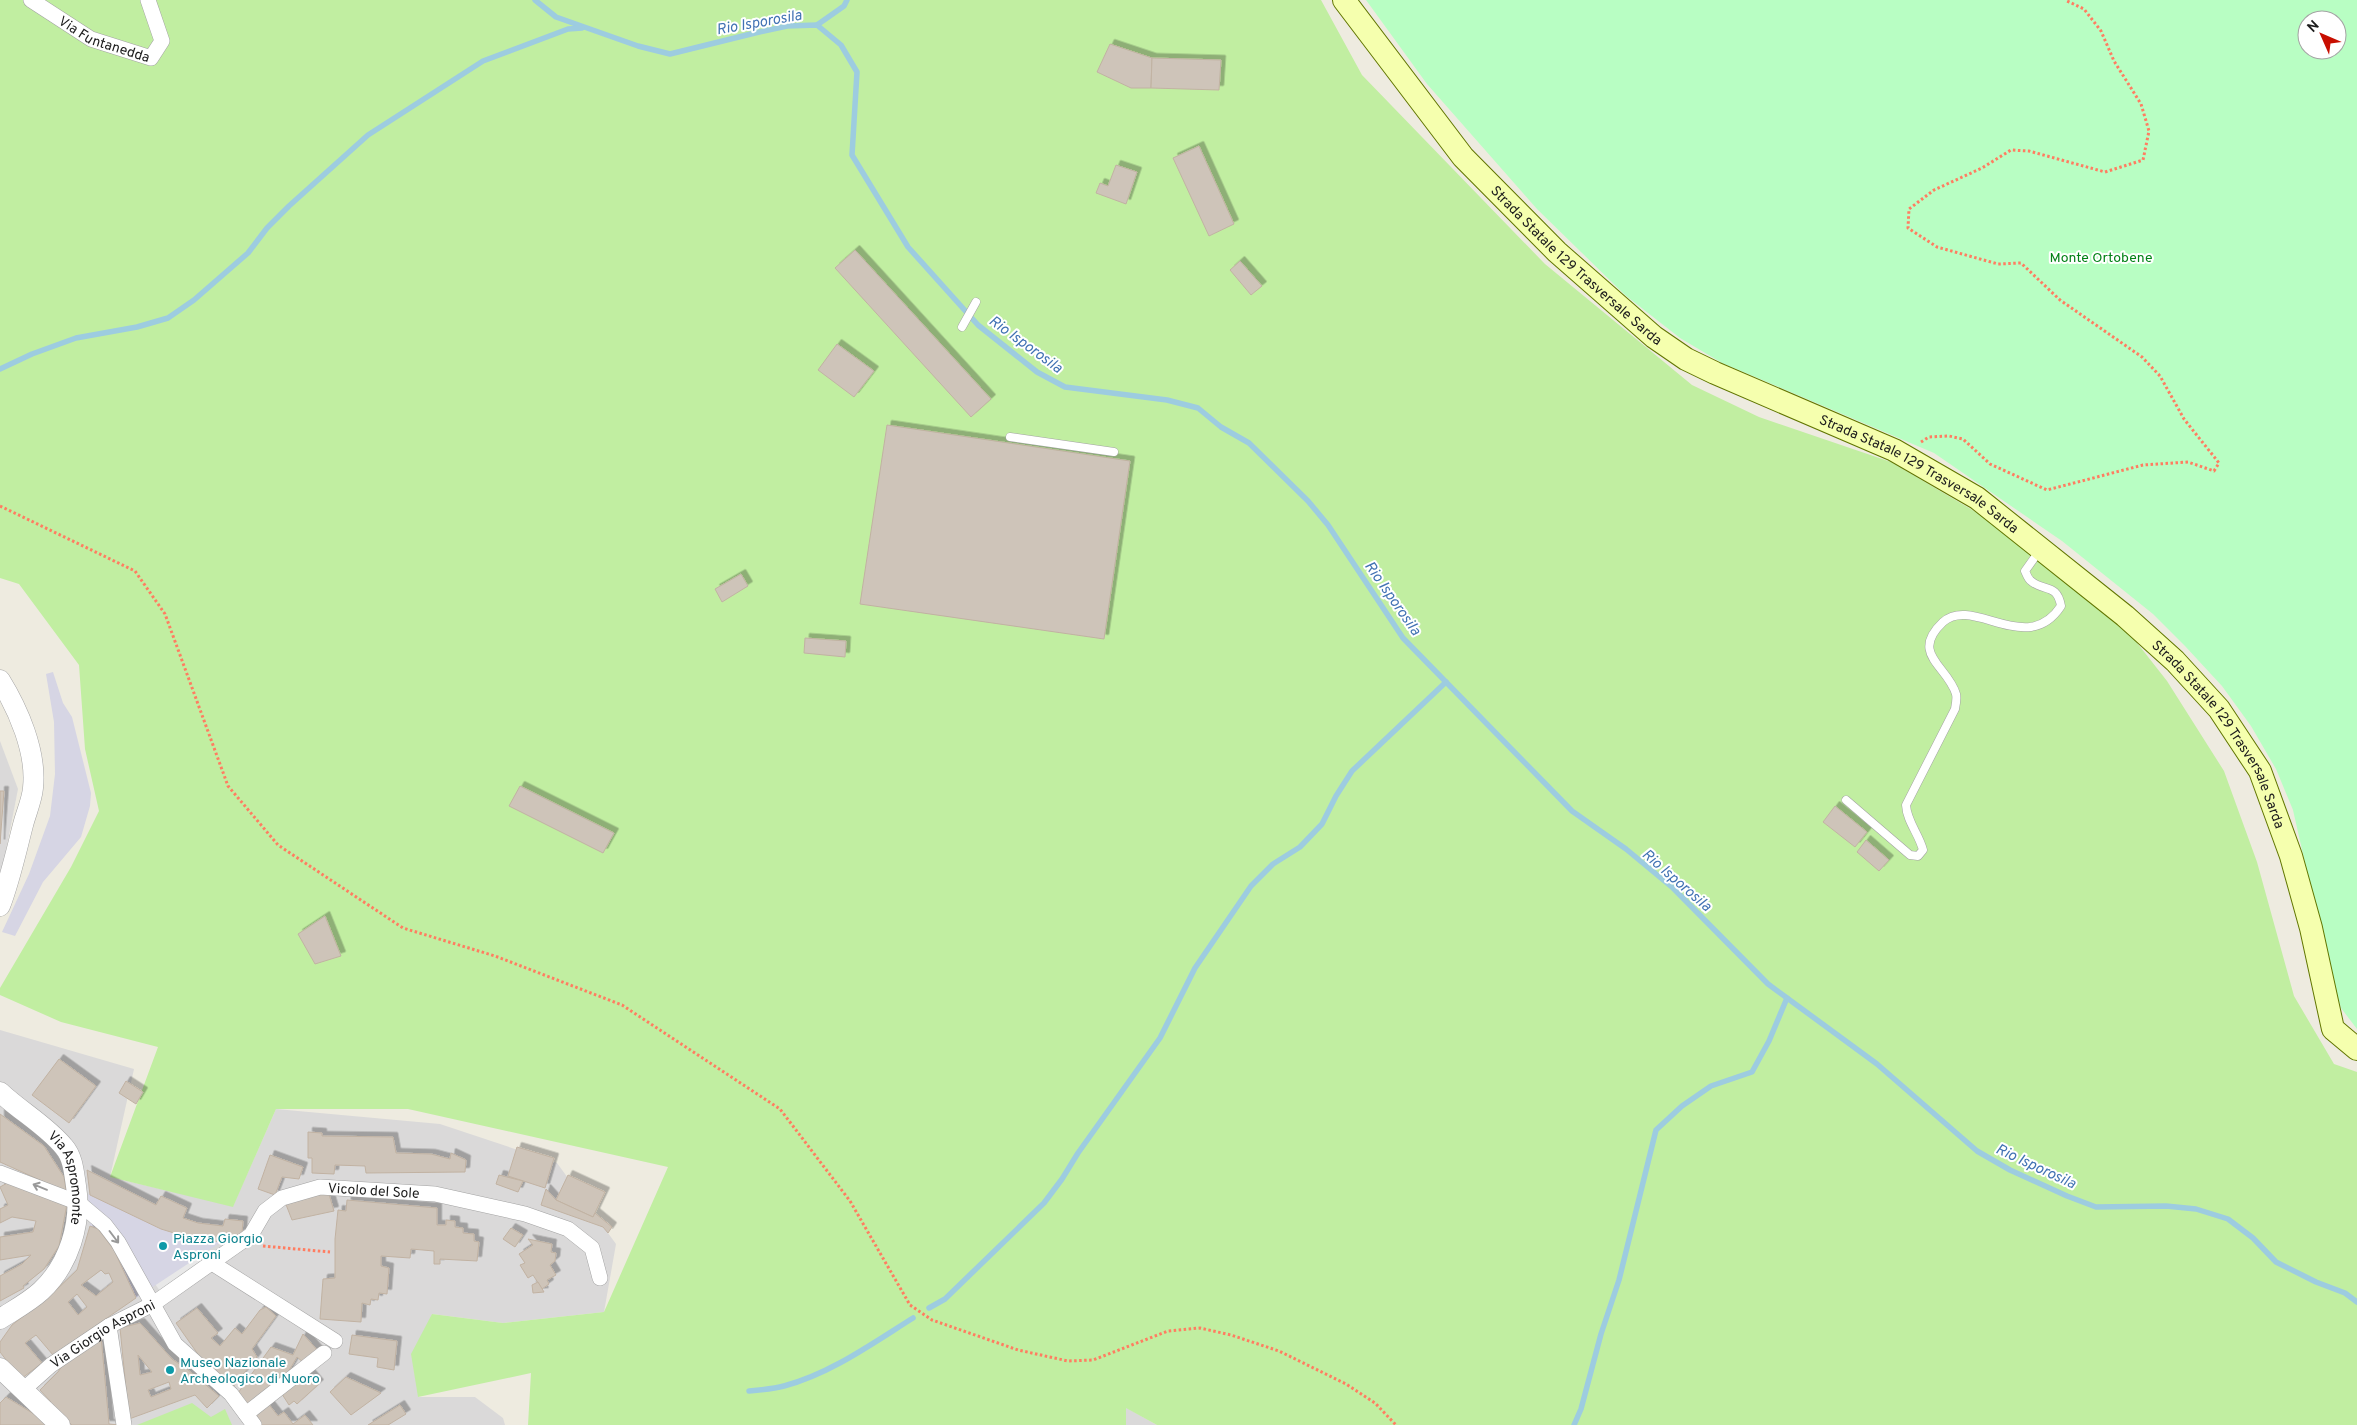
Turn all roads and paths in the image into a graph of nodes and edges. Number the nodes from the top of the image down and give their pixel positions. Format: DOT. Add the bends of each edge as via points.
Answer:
graph roads {
  1 [pos="31,0"];
  2 [pos="148,0"];
  3 [pos="1344,0"];
  4 [pos="2065,0"];
  5 [pos="976,302"];
  6 [pos="962,327"];
  7 [pos="1010,437"];
  8 [pos="1894,450"];
  9 [pos="1114,452"];
  10 [pos="0,506"];
  11 [pos="2041,548"];
  12 [pos="0,680"];
  13 [pos="1846,800"];
  14 [pos="0,906"];
  15 [pos="2357,1049"];
  16 [pos="0,1092"];
  17 [pos="0,1173"];
  18 [pos="79,1203"];
  19 [pos="238,1244"];
  20 [pos="330,1252"];
  21 [pos="212,1263"];
  22 [pos="600,1278"];
  23 [pos="154,1304"];
  24 [pos="0,1319"];
  25 [pos="109,1326"];
  26 [pos="335,1341"];
  27 [pos="324,1353"];
  28 [pos="0,1368"];
  29 [pos="24,1390"];
  30 [pos="250,1420"];
  31 [pos="60,1425"];
  32 [pos="124,1425"];
  33 [pos="1396,1425"];
  1 -- 2 [label="street, Via Funtanedda" via="91,39 151,58 162,41"];
  3 -- 8 [label="main road, Strada Statale 129 Trasversale Sarda" via="1463,157 1557,252 1654,337 1686,359 1715,373"];
  4 -- 8 [label="path" via="2084,9 2102,31 2114,61 2141,104 2149,131 2143,160 2104,172 2029,151 2012,150 1934,190 1908,209 1908,228 1937,247 1998,264 2021,263 2060,300 2142,357 2160,376 2184,419 2219,463 2214,472 2188,462 2143,465 2047,490 1990,464 1963,438 1929,437"];
  5 -- 6 [label="lane"];
  7 -- 9 [label="lane"];
  8 -- 11 [label="main road, Strada Statale 129 Trasversale Sarda" via="1977,498"];
  10 -- 33 [label="path" via="134,571 166,614 228,786 278,845 403,928 495,956 622,1005 780,1109 850,1201 910,1305 932,1320 1018,1350 1068,1361 1093,1360 1168,1331 1200,1328 1231,1334 1279,1351 1346,1384 1375,1402"];
  11 -- 13 [label="lane" via="2024,570 2031,581 2051,589 2060,597 2062,606 2056,614 2046,622 2027,628 1965,615 1949,617 1930,641 1930,654 1956,694 1955,709 1906,805 1907,817 1923,850 1918,856 1910,855"];
  11 -- 15 [label="main road, Strada Statale 129 Trasversale Sarda" via="2175,661 2219,709 2260,771 2291,856 2333,1029"];
  12 -- 14 [label="street" via="16,706 24,731 33,787"];
  16 -- 18 [label="street, Via Aspromonte" via="65,1148 73,1164"];
  18 -- 17 [label="street, one-way"];
  18 -- 23 [label="street, one-way" via="105,1225 118,1242"];
  18 -- 24 [label="street, Via Aspromonte" via="75,1230 56,1274 41,1291"];
  19 -- 20 [label="path"];
  19 -- 21 [label="street, Vicolo del Sole"];
  19 -- 22 [label="street, Vicolo del Sole" via="251,1235 265,1211 282,1198 320,1187 435,1194 525,1214 568,1229 592,1248"];
  21 -- 23 [label="street, Vicolo del Sole"];
  21 -- 26 [label="street"];
  23 -- 25 [label="street, Via Giorgio Asproni"];
  23 -- 30 [label="street, Via Giorgio Asproni" via="175,1344 230,1394"];
  25 -- 29 [label="street, Via Giorgio Asproni" via="51,1365"];
  25 -- 32 [label="street"];
  27 -- 30 [label="street"];
  28 -- 29 [label="street"];
  29 -- 31 [label="street"];
}
